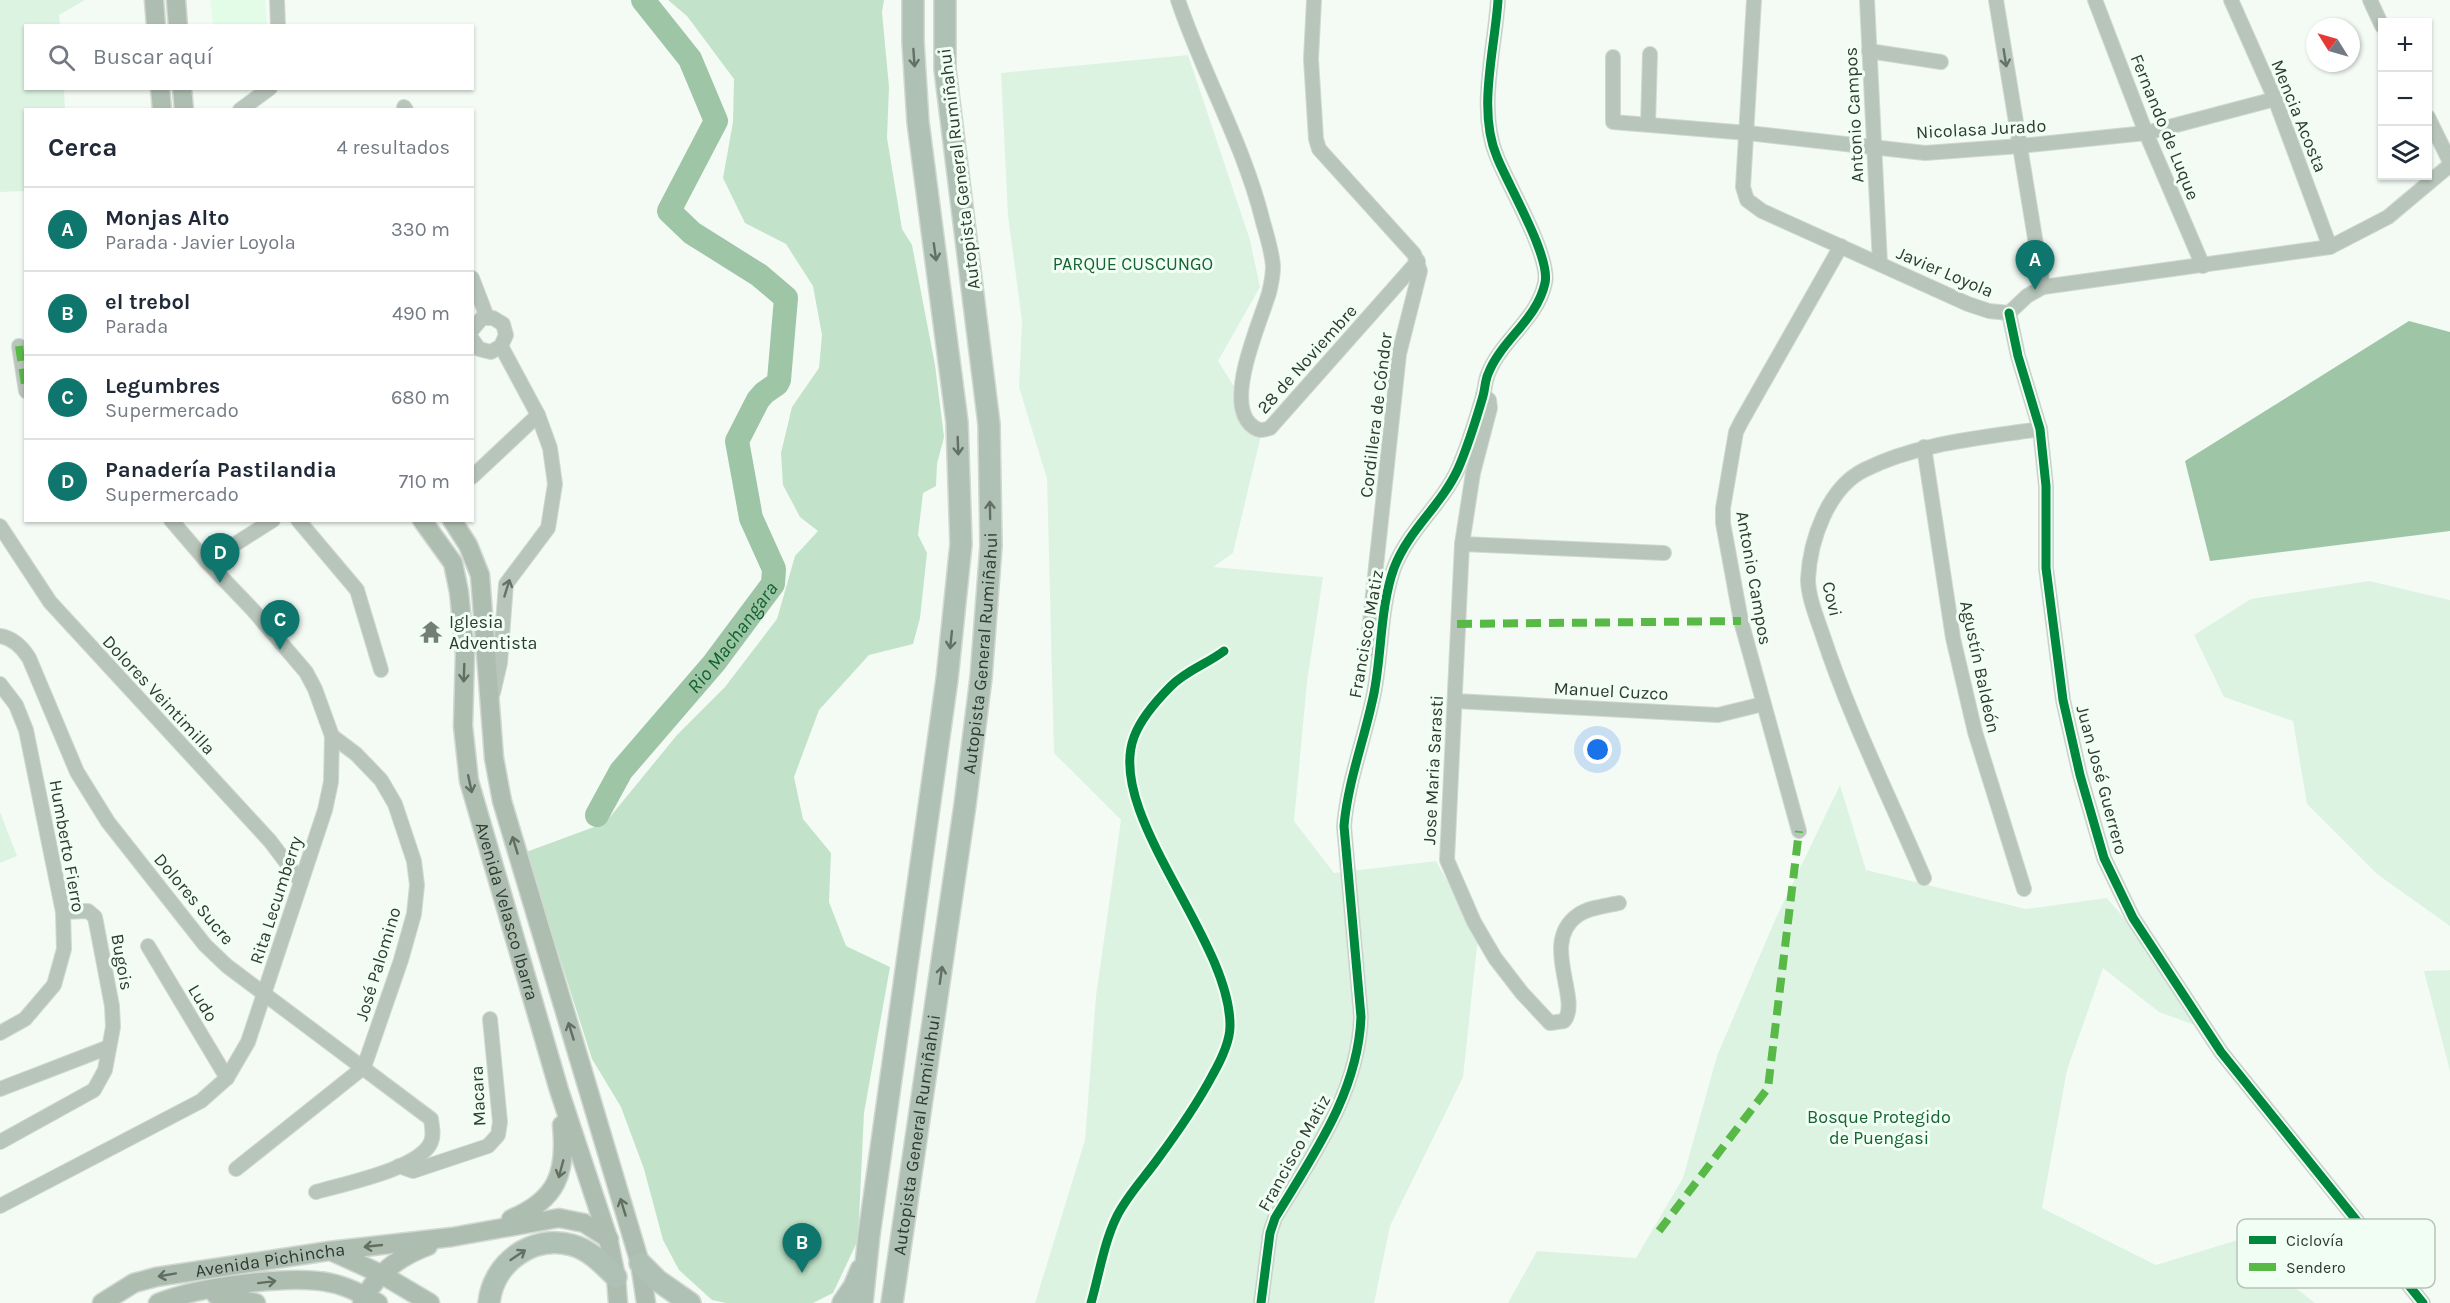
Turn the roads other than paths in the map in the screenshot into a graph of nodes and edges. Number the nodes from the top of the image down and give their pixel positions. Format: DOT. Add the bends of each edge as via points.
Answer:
graph roads {
  1 [pos="154,0"];
  2 [pos="176,0"];
  3 [pos="277,0"];
  4 [pos="913,0"];
  5 [pos="945,0"];
  6 [pos="1178,0"];
  7 [pos="1314,0"];
  8 [pos="1754,0"];
  9 [pos="1867,0"];
  10 [pos="1996,0"];
  11 [pos="2000,0"];
  12 [pos="2095,0"];
  13 [pos="2231,0"];
  14 [pos="2370,0"];
  15 [pos="1495,1"];
  16 [pos="2378,18"];
  17 [pos="156,24"];
  18 [pos="178,24"];
  19 [pos="278,24"];
  20 [pos="1869,51"];
  21 [pos="1650,54"];
  22 [pos="1613,57"];
  23 [pos="1941,62"];
  24 [pos="160,90"];
  25 [pos="182,90"];
  26 [pos="267,90"];
  27 [pos="2275,99"];
  28 [pos="162,108"];
  29 [pos="184,108"];
  30 [pos="243,108"];
  31 [pos="1648,124"];
  32 [pos="2432,126"];
  33 [pos="1748,133"];
  34 [pos="2146,133"];
  35 [pos="2020,146"];
  36 [pos="1874,147"];
  37 [pos="2450,163"];
  38 [pos="1841,246"];
  39 [pos="2330,247"];
  40 [pos="1418,261"];
  41 [pos="1880,264"];
  42 [pos="2203,266"];
  43 [pos="2043,287"];
  44 [pos="474,296"];
  45 [pos="2009,313"];
  46 [pos="477,322"];
  47 [pos="19,346"];
  48 [pos="501,346"];
  49 [pos="475,348"];
  50 [pos="24,378"];
  51 [pos="1483,394"];
  52 [pos="538,415"];
  53 [pos="2040,429"];
  54 [pos="1924,447"];
  55 [pos="474,475"];
  56 [pos="173,522"];
  57 [pos="270,522"];
  58 [pos="300,522"];
  59 [pos="423,522"];
  60 [pos="453,522"];
  61 [pos="0,525"];
  62 [pos="1461,544"];
  63 [pos="1664,553"];
  64 [pos="207,562"];
  65 [pos="0,636"];
  66 [pos="1379,654"];
  67 [pos="381,670"];
  68 [pos="0,684"];
  69 [pos="1455,701"];
  70 [pos="1763,704"];
  71 [pos="490,707"];
  72 [pos="332,736"];
  73 [pos="1799,831"];
  74 [pos="1924,878"];
  75 [pos="301,882"];
  76 [pos="2024,889"];
  77 [pos="1619,903"];
  78 [pos="63,912"];
  79 [pos="148,946"];
  80 [pos="264,994"];
  81 [pos="490,1019"];
  82 [pos="0,1033"];
  83 [pos="110,1047"];
  84 [pos="364,1067"];
  85 [pos="227,1078"];
  86 [pos="0,1089"];
  87 [pos="559,1090"];
  88 [pos="0,1142"];
  89 [pos="399,1166"];
  90 [pos="236,1169"];
  91 [pos="316,1192"];
  92 [pos="0,1206"];
  93 [pos="2355,1219"];
  94 [pos="869,1235"];
  95 [pos="452,1237"];
  96 [pos="608,1238"];
  97 [pos="329,1251"];
  98 [pos="640,1263"];
  99 [pos="381,1274"];
  100 [pos="616,1277"];
  101 [pos="2411,1288"];
  102 [pos="200,1291"];
  103 [pos="369,1301"];
  104 [pos="862,1301"];
  105 [pos="102,1303"];
  106 [pos="158,1303"];
  107 [pos="256,1303"];
  108 [pos="430,1303"];
  109 [pos="489,1303"];
  110 [pos="618,1303"];
  111 [pos="646,1303"];
  112 [pos="690,1303"];
  113 [pos="843,1303"];
  114 [pos="892,1303"];
  115 [pos="1261,1303"];
  116 [pos="2423,1303"];
  1 -- 17 [label="main road"];
  2 -- 18 [label="main road"];
  3 -- 19 [label="street"];
  4 -- 94 [label="highway, Autopista General Rumiñahui, one-way" via="918,123 957,422 961,544 947,679"];
  114 -- 5 [label="highway, Autopista General Rumiñahui, one-way" via="965,805 981,678 991,546 989,424 945,69"];
  6 -- 40 [label="street, 28 de Noviembre" via="1241,149 1273,266 1270,290 1243,376 1242,397 1248,422 1262,431 1270,428"];
  7 -- 40 [label="street" via="1311,62 1318,149"];
  8 -- 33 [label="street, Javier Loyola"];
  9 -- 20 [label="street, Antonio Campos"];
  10 -- 11 [label="street"];
  10 -- 35 [label="street, one-way"];
  12 -- 34 [label="street, Fernando de Luque"];
  13 -- 27 [label="street, Mencia Acosta"];
  14 -- 16 [label="street"];
  15 -- 51 [label="street, Francisco Matiz" via="1491,142 1534,238 1546,280 1541,298 1528,318 1495,357"];
  20 -- 23 [label="street"];
  20 -- 36 [label="street, Antonio Campos"];
  21 -- 31 [label="street"];
  22 -- 31 [label="street, Nicolasa Jurado" via="1613,122"];
  24 -- 28 [label="main road"];
  25 -- 29 [label="main road"];
  26 -- 30 [label="street"];
  27 -- 34 [label="street, Nicolasa Jurado"];
  27 -- 39 [label="street, Mencia Acosta"];
  31 -- 33 [label="street, Nicolasa Jurado"];
  32 -- 37 [label="street"];
  33 -- 36 [label="street, Nicolasa Jurado"];
  33 -- 38 [label="street, Javier Loyola" via="1743,187 1747,200 1762,211"];
  34 -- 35 [label="street, Nicolasa Jurado"];
  34 -- 42 [label="street, Fernando de Luque"];
  35 -- 36 [label="street, Nicolasa Jurado" via="1925,153"];
  35 -- 43 [label="street"];
  36 -- 41 [label="street, Antonio Campos"];
  37 -- 39 [label="street, Javier Loyola" via="2388,217"];
  38 -- 41 [label="street, Javier Loyola"];
  38 -- 70 [label="street, Antonio Campos" via="1736,432 1724,501 1723,523 1741,621"];
  39 -- 42 [label="street, Javier Loyola"];
  40 -- 66 [label="street, Cordillera de Cóndor" via="1420,271 1399,354 1369,631 1372,648"];
  41 -- 45 [label="street, Javier Loyola" via="1968,304"];
  42 -- 43 [label="street, Javier Loyola"];
  43 -- 45 [label="street, Javier Loyola" via="2026,296"];
  44 -- 46 [label="street"];
  45 -- 53 [label="street, Juan José Guerrero"];
  46 -- 48 [label="street" via="498,320 503,324 506,336"];
  47 -- 50 [label="street"];
  48 -- 49 [label="street" via="491,352"];
  48 -- 52 [label="street"];
  51 -- 62 [label="street, Jose Maria Sarasti" via="1490,408 1473,473"];
  51 -- 66 [label="street, Francisco Matiz" via="1457,470 1405,544 1394,569"];
  52 -- 55 [label="street"];
  71 -- 52 [label="street, one-way" via="500,663 506,584 548,528 555,484 550,448"];
  53 -- 54 [label="street, Covi"];
  53 -- 93 [label="street, Juan José Guerrero" via="2046,486 2046,568 2062,690 2080,775 2104,858 2133,918 2221,1052"];
  54 -- 74 [label="street, Covi" via="1863,471 1847,482 1821,521 1808,579 1833,667"];
  54 -- 76 [label="street, Agustín Baldeón" via="1955,648 1975,732"];
  56 -- 64 [label="street, Rita Lecumberry"];
  57 -- 64 [label="street"];
  58 -- 67 [label="street" via="357,590"];
  59 -- 87 [label="main road, Avenida Velasco Ibarra, one-way" via="453,563 465,653 463,726 469,781"];
  60 -- 71 [label="main road, Avenida Velasco Ibarra" via="480,575"];
  61 -- 75 [label="street, Dolores Veintimilla" via="50,602 270,841"];
  62 -- 63 [label="street"];
  62 -- 69 [label="street, Jose Maria Sarasti"];
  64 -- 72 [label="street, Rita Lecumberry" via="306,672"];
  65 -- 80 [label="street, Dolores Sucre" via="14,641 29,658 77,772 108,822 205,945"];
  66 -- 115 [label="street, Francisco Matiz" via="1374,693 1347,796 1344,826 1360,1035 1350,1081 1338,1111 1275,1218"];
  68 -- 78 [label="street, Humberto Fierro" via="16,705 26,730"];
  69 -- 70 [label="street, Manuel Cuzco" via="1718,715"];
  69 -- 77 [label="street, Jose Maria Sarasti" via="1446,844 1449,866 1495,958 1550,1023 1564,1021 1570,1010 1560,961 1568,924 1585,911"];
  70 -- 73 [label="street, Antonio Campos"];
  98 -- 71 [label="main road, Avenida Velasco Ibarra, one-way" via="502,801"];
  72 -- 75 [label="street, Rita Lecumberry" via="331,782"];
  72 -- 84 [label="street, José Palomino" via="381,780 395,804 414,861 417,885 414,914 401,960"];
  75 -- 80 [label="street, Rita Lecumberry"];
  78 -- 82 [label="street, Humberto Fierro" via="64,949 54,985 25,1018"];
  78 -- 83 [label="street, Bugois" via="88,911 95,917 112,1006"];
  79 -- 85 [label="street, Ludo"];
  80 -- 84 [label="street, Dolores Sucre"];
  80 -- 85 [label="street, Rita Lecumberry" via="248,1042"];
  81 -- 89 [label="street, Macara" via="498,1135 488,1146 413,1171"];
  83 -- 86 [label="street"];
  83 -- 88 [label="street, Bugois" via="105,1070 94,1090"];
  84 -- 89 [label="street, Dolores Sucre" via="431,1119 433,1131 424,1152"];
  84 -- 90 [label="street"];
  85 -- 92 [label="street, Rita Lecumberry" via="201,1101"];
  87 -- 95 [label="main road, one-way" via="564,1153 562,1169 546,1198 512,1219"];
  87 -- 96 [label="main road, Avenida Velasco Ibarra"];
  89 -- 91 [label="street, Dolores Sucre"];
  94 -- 104 [label="highway, Autopista General Rumiñahui"];
  94 -- 113 [label="highway" via="860,1272"];
  95 -- 96 [label="main road" via="559,1218 584,1223"];
  95 -- 97 [label="main road, one-way"];
  95 -- 99 [label="main road" via="409,1253"];
  96 -- 98 [label="main road"];
  96 -- 100 [label="main road, Avenida Velasco Ibarra"];
  97 -- 99 [label="main road, Avenida Pichincha"];
  97 -- 105 [label="main road, Avenida Pichincha, one-way" via="150,1278 125,1287"];
  98 -- 111 [label="main road, Avenida Velasco Ibarra"];
  98 -- 112 [label="highway" via="657,1281"];
  99 -- 103 [label="main road"];
  99 -- 108 [label="main road, Avenida Pichincha"];
  109 -- 100 [label="highway, one-way" via="496,1278 508,1261 545,1243 572,1245 586,1251"];
  100 -- 110 [label="main road, Avenida Velasco Ibarra"];
  101 -- 116 [label="street, Juan José Guerrero"];
  102 -- 103 [label="main road, Avenida Pichincha, one-way" via="292,1279 314,1280 334,1283"];
  102 -- 106 [label="main road, Avenida Pichincha"];
  102 -- 107 [label="main road"];
}
